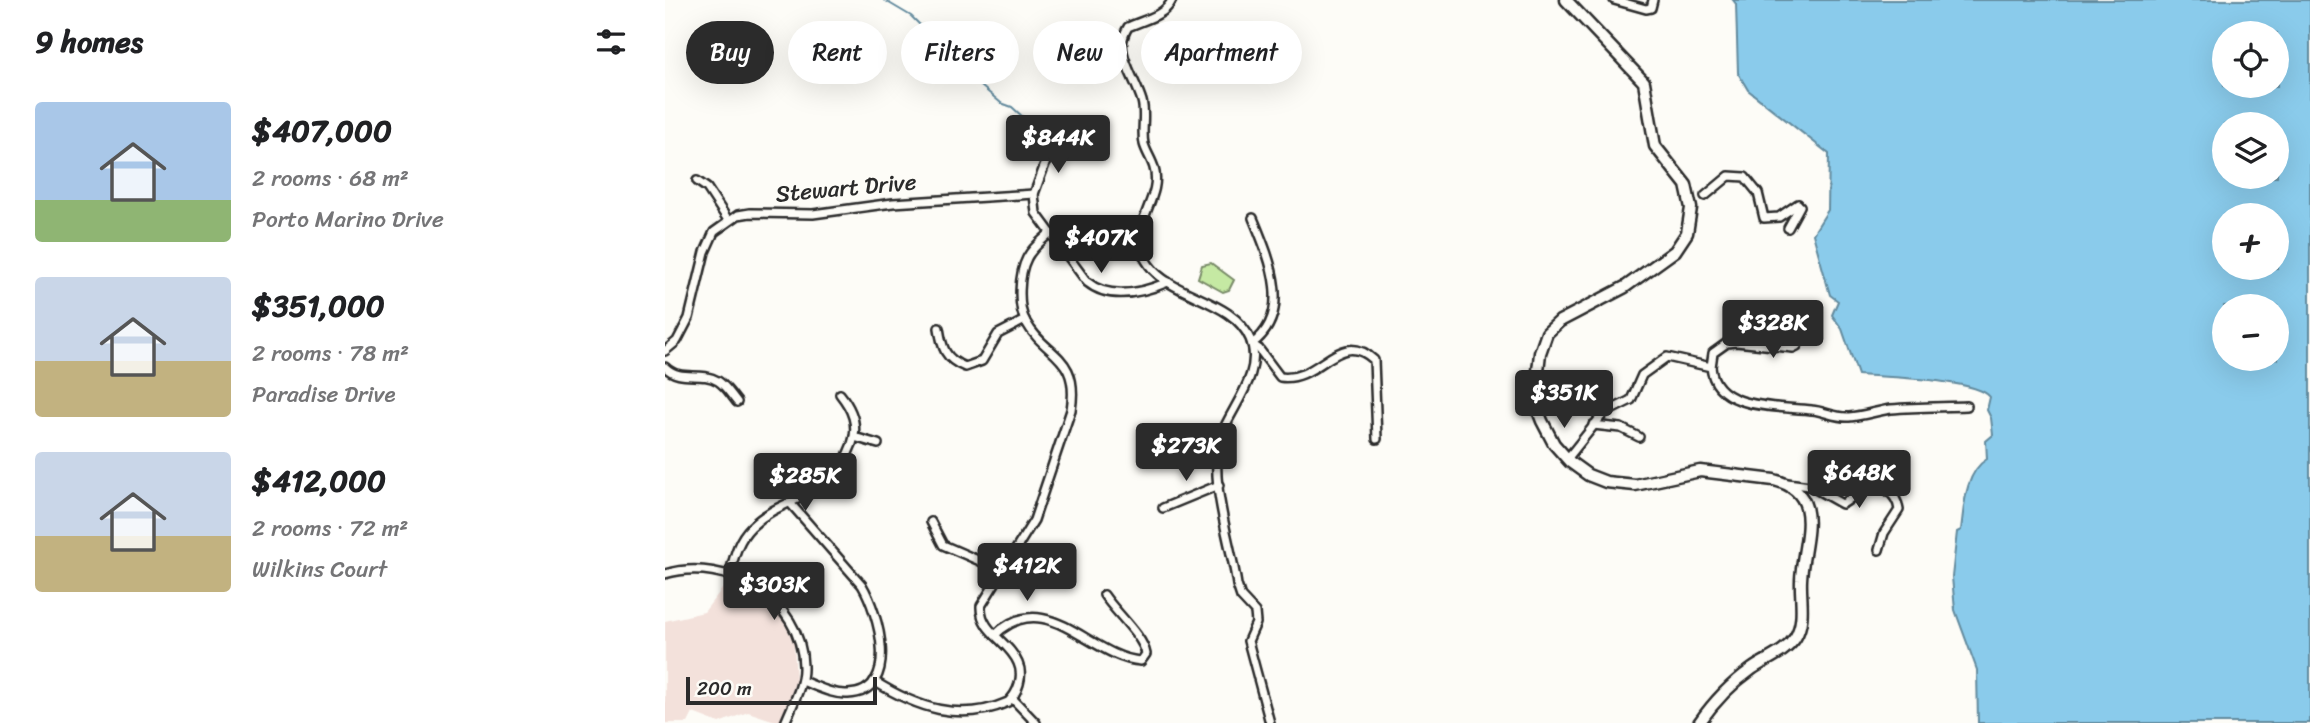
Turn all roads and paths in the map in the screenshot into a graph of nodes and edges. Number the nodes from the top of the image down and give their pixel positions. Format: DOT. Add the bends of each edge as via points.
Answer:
graph roads {
  1 [pos="1172,0"];
  2 [pos="1566,0"];
  3 [pos="1614,0"];
  4 [pos="1653,0"];
  5 [pos="1051,148"];
  6 [pos="697,181"];
  7 [pos="1034,194"];
  8 [pos="1705,196"];
  9 [pos="1253,218"];
  10 [pos="728,220"];
  11 [pos="1788,228"];
  12 [pos="1049,234"];
  13 [pos="1168,282"];
  14 [pos="1025,320"];
  15 [pos="939,328"];
  16 [pos="1804,334"];
  17 [pos="1252,344"];
  18 [pos="665,351"];
  19 [pos="665,367"];
  20 [pos="1711,367"];
  21 [pos="840,394"];
  22 [pos="737,402"];
  23 [pos="1967,406"];
  24 [pos="1593,425"];
  25 [pos="854,437"];
  26 [pos="1639,437"];
  27 [pos="1377,439"];
  28 [pos="878,444"];
  29 [pos="1556,447"];
  30 [pos="1575,449"];
  31 [pos="1567,459"];
  32 [pos="1786,483"];
  33 [pos="1219,485"];
  34 [pos="791,504"];
  35 [pos="1163,508"];
  36 [pos="931,522"];
  37 [pos="1879,550"];
  38 [pos="1003,571"];
  39 [pos="665,574"];
  40 [pos="729,576"];
  41 [pos="1104,595"];
  42 [pos="995,635"];
  43 [pos="802,681"];
  44 [pos="874,681"];
  45 [pos="1012,698"];
  46 [pos="942,720"];
  47 [pos="964,722"];
  48 [pos="785,723"];
  49 [pos="1036,723"];
  50 [pos="1270,723"];
  51 [pos="1699,723"];
  1 -- 13 [label="street" via="1157,15 1128,27 1122,44 1141,98 1145,144 1156,177 1140,225 1140,245 1146,261"];
  2 -- 29 [label="street" via="1644,82 1655,146 1686,185 1691,208 1686,233 1675,251 1547,333 1539,353 1536,404"];
  3 -- 4 [label="street" via="1646,9"];
  5 -- 7 [label="street"];
  6 -- 10 [label="street"];
  7 -- 10 [label="street, Stewart Drive" via="893,203 813,214 750,213"];
  7 -- 12 [label="street" via="1036,213"];
  8 -- 11 [label="street" via="1729,176 1745,177 1758,193 1764,218 1779,217 1800,204"];
  9 -- 17 [label="street" via="1276,290 1266,327"];
  10 -- 18 [label="street" via="709,241 684,330"];
  12 -- 13 [label="street" via="1095,289 1117,294"];
  12 -- 14 [label="street" via="1025,261 1021,298"];
  13 -- 17 [label="street" via="1232,317"];
  14 -- 15 [label="street" via="998,334 982,361 965,367 947,357"];
  14 -- 38 [label="street" via="1061,359 1073,399 1034,520"];
  16 -- 20 [label="street" via="1793,348 1727,343 1713,353"];
  17 -- 27 [label="street" via="1280,377 1291,379 1342,351 1365,352 1374,360"];
  17 -- 33 [label="street" via="1248,383 1222,433"];
  19 -- 22 [label="street" via="680,376 719,382"];
  20 -- 23 [label="street" via="1718,386 1764,407 1814,410 1845,418 1889,410"];
  20 -- 24 [label="street" via="1667,357 1642,375 1632,400 1603,414"];
  21 -- 25 [label="street" via="851,407"];
  24 -- 26 [label="street" via="1621,428"];
  24 -- 30 [label="street"];
  25 -- 28 [label="street"];
  25 -- 34 [label="street" via="842,466 830,480"];
  29 -- 30 [label="street"];
  29 -- 31 [label="street"];
  30 -- 31 [label="street"];
  31 -- 32 [label="street" via="1591,476 1627,485 1700,471"];
  32 -- 37 [label="street" via="1810,486 1842,504 1866,485 1886,489 1899,510"];
  32 -- 51 [label="street" via="1802,498 1809,520 1799,631 1786,648 1740,678"];
  33 -- 35 [label="street"];
  33 -- 50 [label="street" via="1237,585 1255,612 1249,649"];
  34 -- 40 [label="street" via="752,526 737,547"];
  34 -- 44 [label="street" via="851,569 870,599 881,636"];
  36 -- 38 [label="street" via="943,545"];
  38 -- 42 [label="street" via="981,606 981,617"];
  39 -- 40 [label="street" via="684,570"];
  40 -- 43 [label="street" via="756,586 790,620 800,645"];
  41 -- 42 [label="street" via="1145,644 1141,661 1128,660 1078,631 1042,617 1013,621"];
  42 -- 45 [label="street" via="1018,661 1019,683"];
  43 -- 44 [label="street" via="846,695 860,692"];
  43 -- 48 [label="street"];
  44 -- 46 [label="street" via="917,710"];
  45 -- 47 [label="street" via="991,715"];
  45 -- 49 [label="street"];
}
